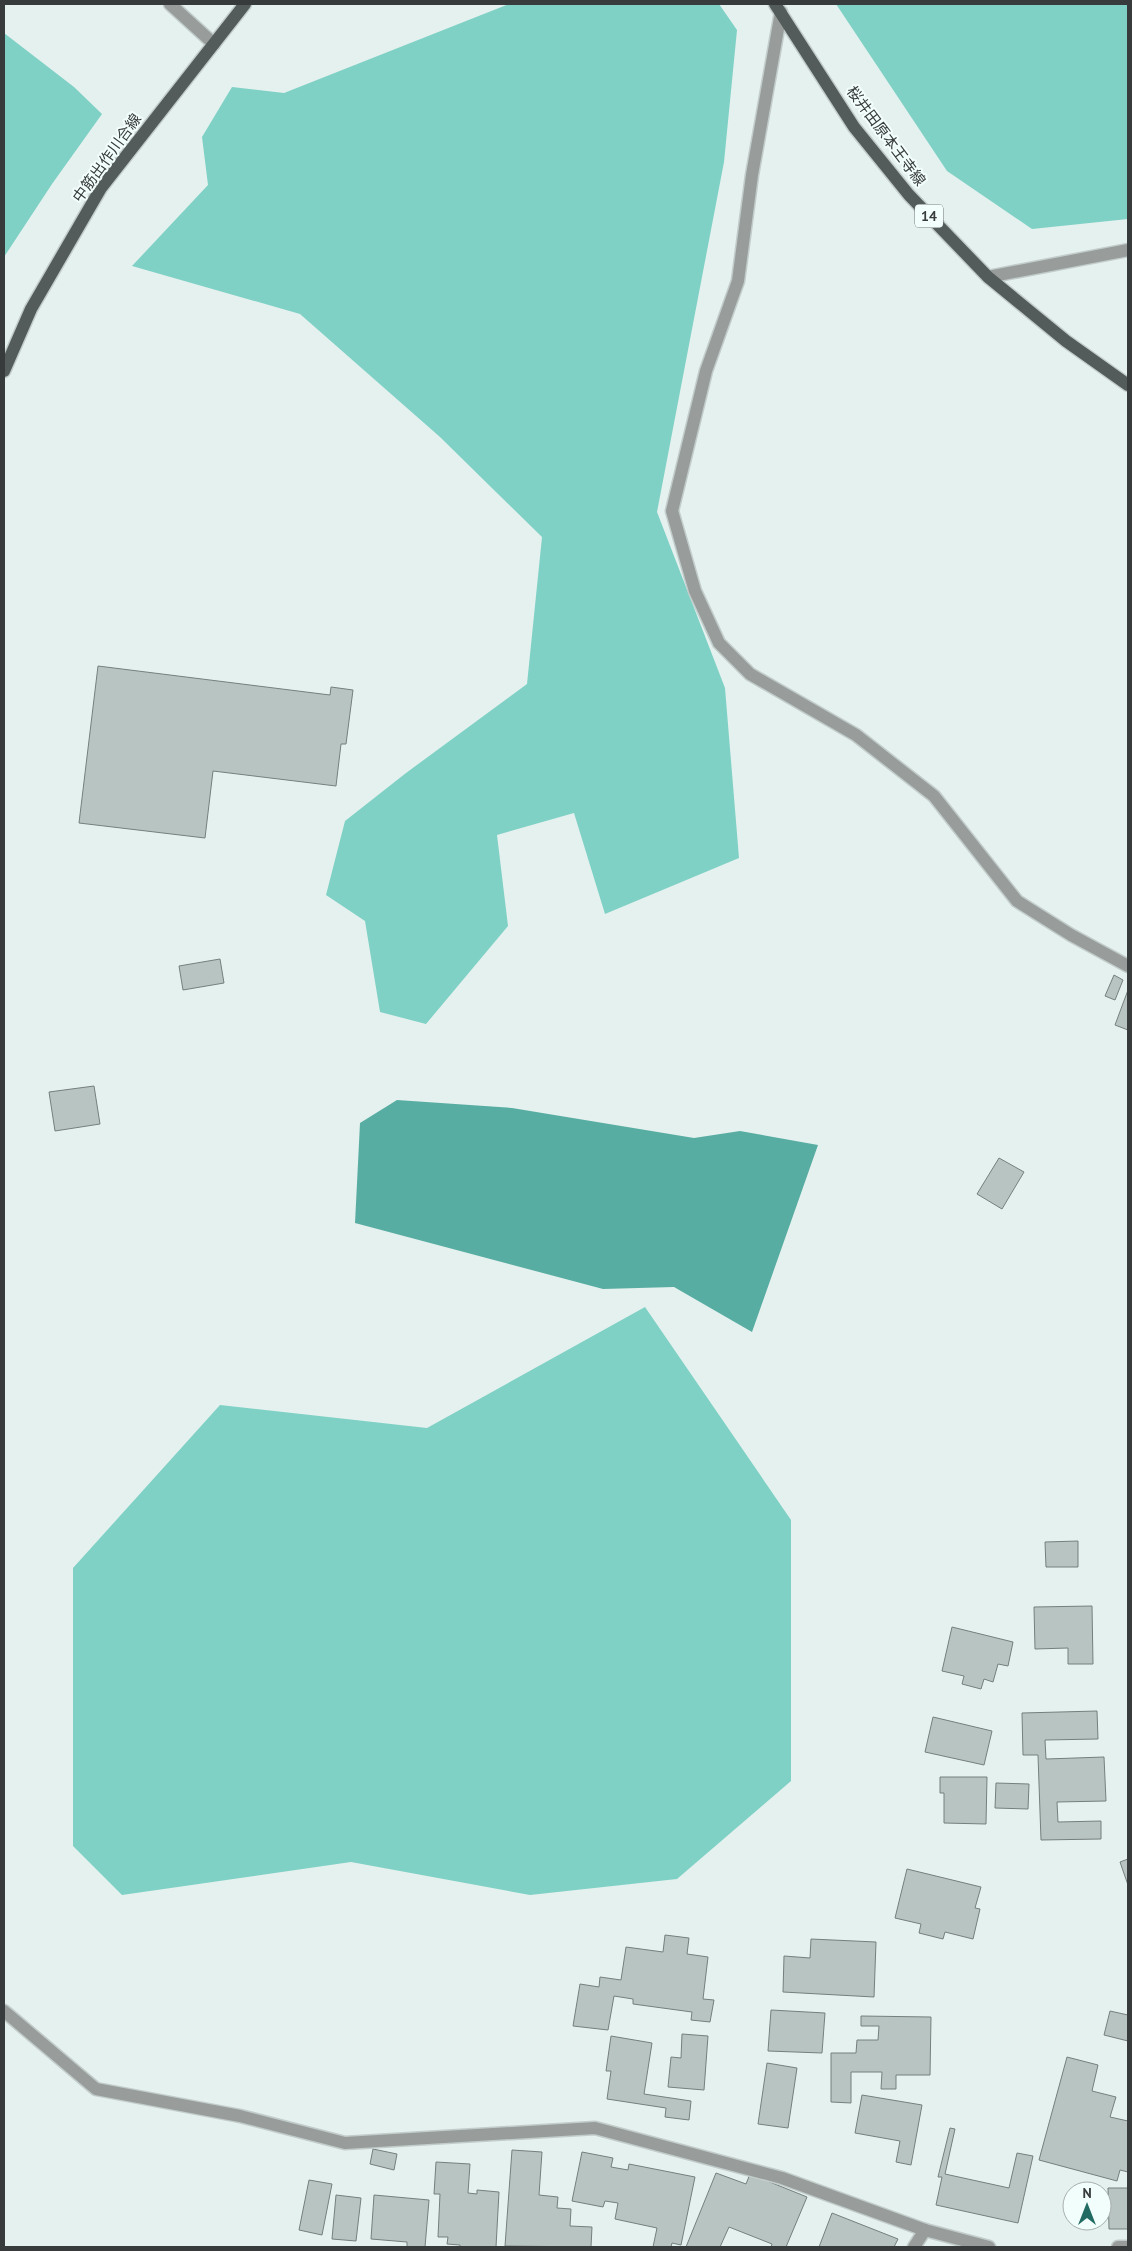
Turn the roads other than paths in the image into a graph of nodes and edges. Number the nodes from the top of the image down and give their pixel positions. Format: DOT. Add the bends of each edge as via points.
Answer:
graph roads {
  1 [pos="170,4"];
  2 [pos="245,4"];
  3 [pos="778,8"];
  4 [pos="214,44"];
  5 [pos="1128,250"];
  6 [pos="988,277"];
  7 [pos="4,371"];
  8 [pos="1128,385"];
  9 [pos="1128,966"];
  10 [pos="4,2011"];
  11 [pos="925,2230"];
  12 [pos="914,2247"];
  13 [pos="989,2247"];
  14 [pos="1118,2247"];
  15 [pos="1128,2247"];
  1 -- 4 [label="street"];
  2 -- 4 [label="main road, 中筋出作川合線"];
  3 -- 6 [label="main road, 桜井田原本王寺線 / 14" via="854,127 910,195"];
  3 -- 9 [label="street" via="738,281 706,371 672,511 695,592 719,643 750,674 856,735 934,796 1017,901"];
  4 -- 7 [label="main road, 中筋出作川合線" via="101,188 31,309"];
  5 -- 6 [label="street"];
  6 -- 8 [label="main road, 桜井田原本王寺線 / 14" via="1066,341"];
  10 -- 11 [label="street" via="96,2089 240,2116 345,2143 595,2128 782,2178"];
  11 -- 12 [label="street"];
  11 -- 13 [label="street"];
  14 -- 15 [label="street"];
}
